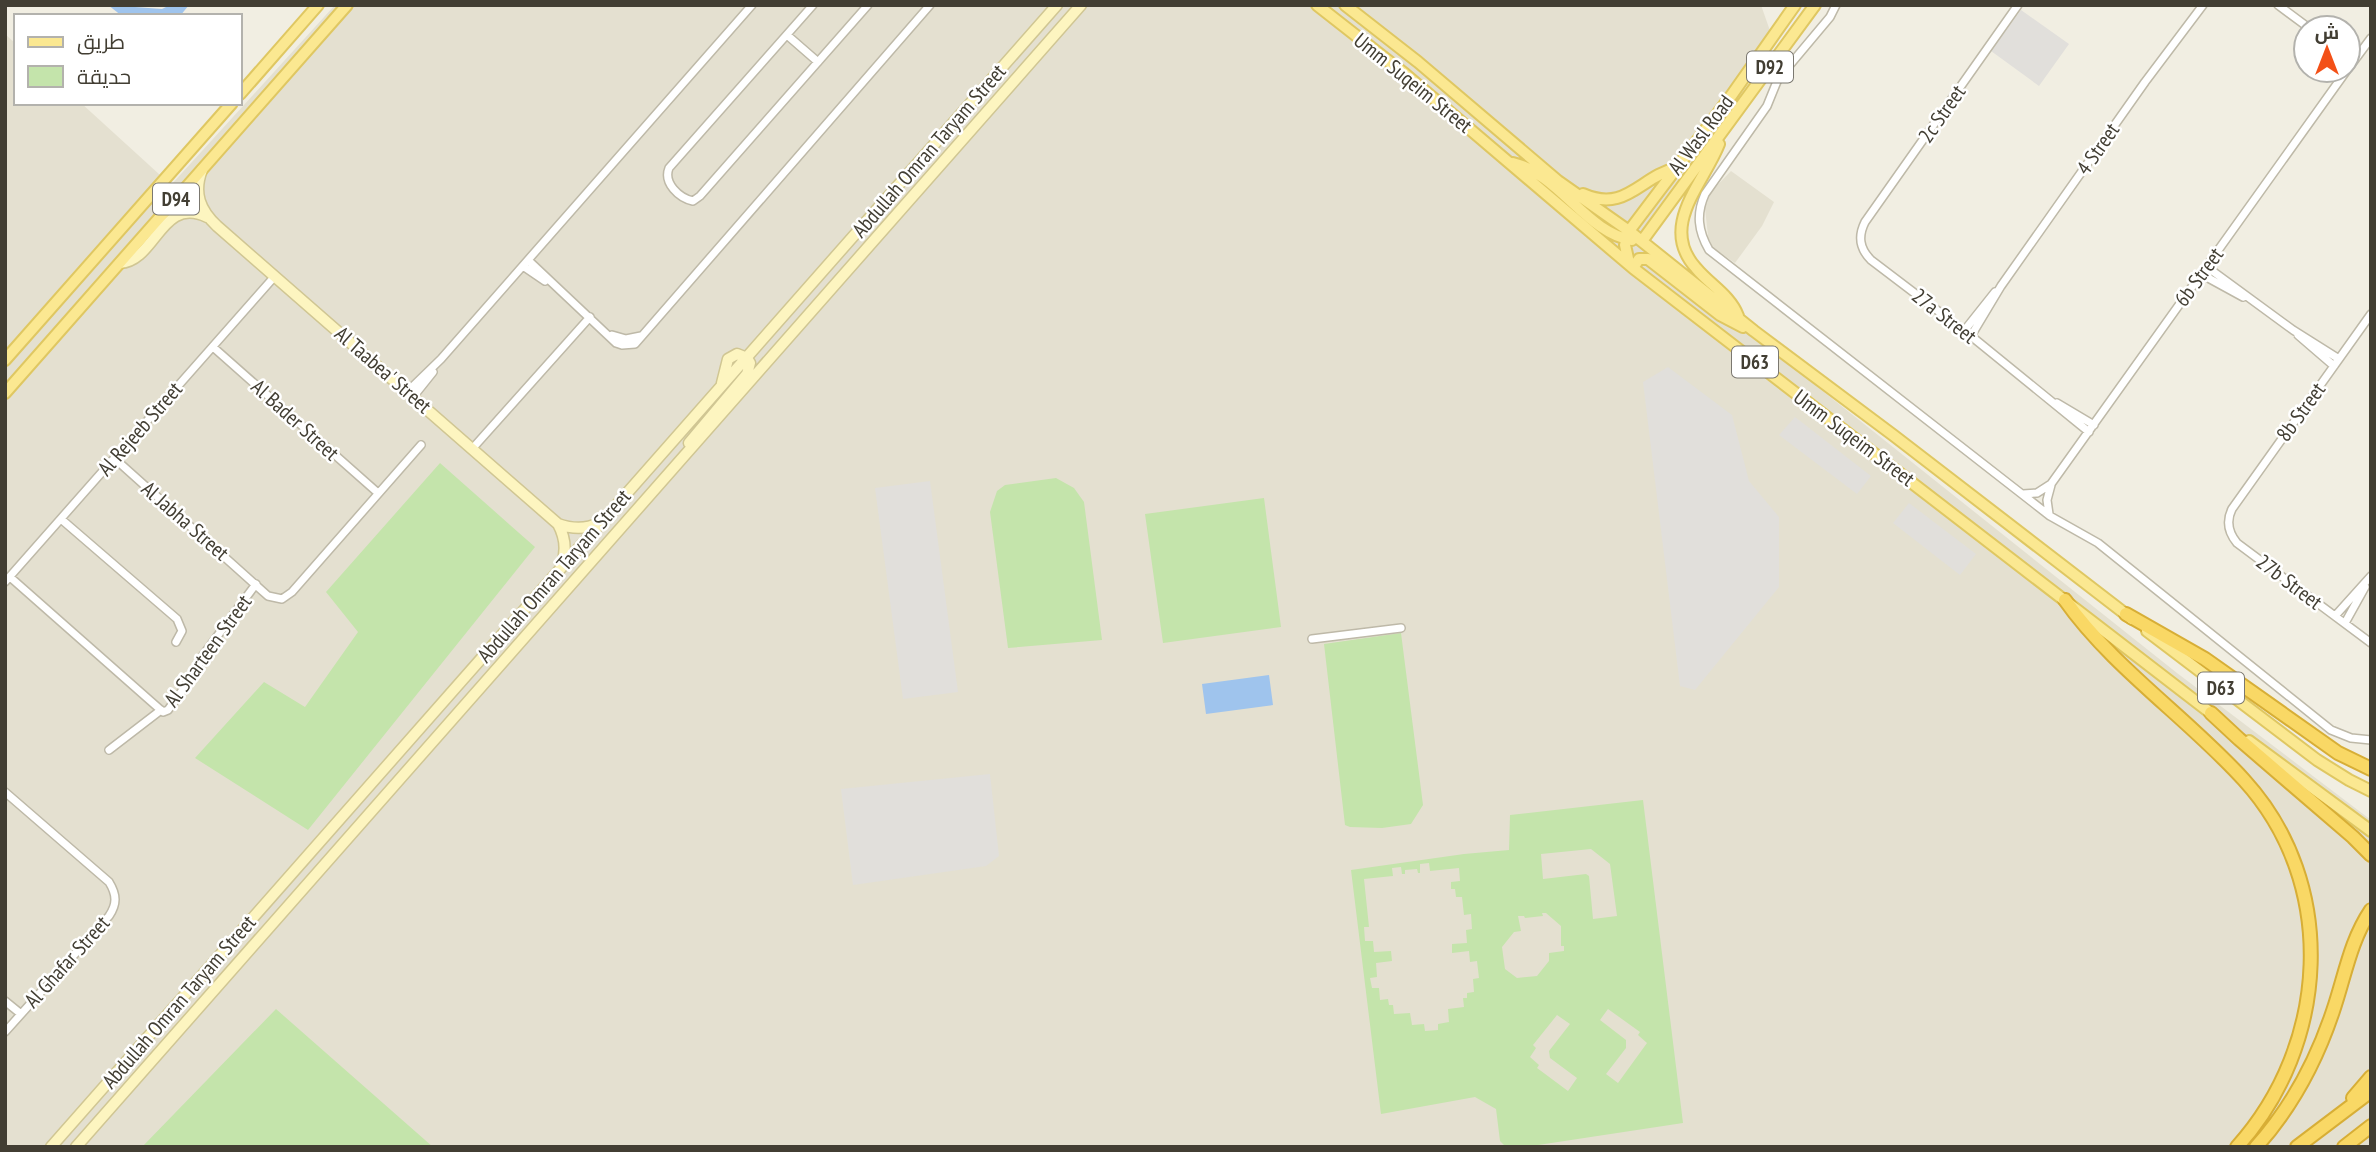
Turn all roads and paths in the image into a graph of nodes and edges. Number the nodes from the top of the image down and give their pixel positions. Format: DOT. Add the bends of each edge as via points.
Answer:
graph roads {
  1 [pos="318,5"];
  2 [pos="347,5"];
  3 [pos="752,5"];
  4 [pos="813,5"];
  5 [pos="868,5"];
  6 [pos="930,5"];
  7 [pos="1057,5"];
  8 [pos="1081,5"];
  9 [pos="1317,5"];
  10 [pos="1345,5"];
  11 [pos="1795,5"];
  12 [pos="1815,5"];
  13 [pos="1836,5"];
  14 [pos="2018,5"];
  15 [pos="2199,8"];
  16 [pos="787,35"];
  17 [pos="818,62"];
  18 [pos="2336,84"];
  19 [pos="242,92"];
  20 [pos="230,105"];
  21 [pos="1725,128"];
  22 [pos="1508,161"];
  23 [pos="1676,168"];
  24 [pos="202,170"];
  25 [pos="1558,181"];
  26 [pos="208,217"];
  27 [pos="1865,222"];
  28 [pos="1625,232"];
  29 [pos="1642,241"];
  30 [pos="120,263"];
  31 [pos="526,263"];
  32 [pos="2207,267"];
  33 [pos="1633,268"];
  34 [pos="2202,274"];
  35 [pos="275,276"];
  36 [pos="2251,299"];
  37 [pos="2371,314"];
  38 [pos="590,317"];
  39 [pos="1739,319"];
  40 [pos="2293,330"];
  41 [pos="1754,331"];
  42 [pos="1967,333"];
  43 [pos="213,347"];
  44 [pos="747,358"];
  45 [pos="2339,359"];
  46 [pos="5,360"];
  47 [pos="2334,366"];
  48 [pos="5,393"];
  49 [pos="410,394"];
  50 [pos="2091,428"];
  51 [pos="421,445"];
  52 [pos="472,449"];
  53 [pos="114,458"];
  54 [pos="677,465"];
  55 [pos="2051,484"];
  56 [pos="378,494"];
  57 [pos="2023,495"];
  58 [pos="2232,509"];
  59 [pos="2050,516"];
  60 [pos="61,519"];
  61 [pos="602,521"];
  62 [pos="558,524"];
  63 [pos="560,568"];
  64 [pos="2371,577"];
  65 [pos="8,580"];
  66 [pos="256,584"];
  67 [pos="2065,600"];
  68 [pos="2126,614"];
  69 [pos="2335,616"];
  70 [pos="2345,623"];
  71 [pos="1401,628"];
  72 [pos="1312,639"];
  73 [pos="176,642"];
  74 [pos="2371,643"];
  75 [pos="161,710"];
  76 [pos="2211,713"];
  77 [pos="2371,740"];
  78 [pos="109,750"];
  79 [pos="2371,769"];
  80 [pos="2371,791"];
  81 [pos="5,792"];
  82 [pos="2371,831"];
  83 [pos="2371,855"];
  84 [pos="2371,910"];
  85 [pos="5,1001"];
  86 [pos="20,1014"];
  87 [pos="5,1032"];
  88 [pos="2371,1077"];
  89 [pos="2371,1091"];
  90 [pos="2334,1120"];
  91 [pos="2371,1126"];
  92 [pos="51,1147"];
  93 [pos="76,1147"];
  94 [pos="2237,1147"];
  95 [pos="2258,1147"];
  96 [pos="2297,1147"];
  97 [pos="2344,1147"];
  1 -- 19 [label="main road"];
  2 -- 24 [label="main road, D94"];
  3 -- 31 [label="street"];
  4 -- 16 [label="street"];
  5 -- 17 [label="street"];
  6 -- 38 [label="street" via="635,344 616,343"];
  7 -- 44 [label="street, Abdullah Omran Taryam Street"];
  8 -- 54 [label="street, Abdullah Omran Taryam Street"];
  9 -- 22 [label="main road, Umm Suqeim Street / D63"];
  10 -- 25 [label="main road, Umm Suqeim Street / D63"];
  11 -- 23 [label="main road, Al Wasl Road / D92"];
  12 -- 21 [label="main road, Al Wasl Road / D92"];
  13 -- 57 [label="street" via="1777,79 1767,106 1705,194 1701,235 1715,256"];
  14 -- 27 [label="street, 2c Street"];
  15 -- 42 [label="street, 4 Street"];
  16 -- 17 [label="street"];
  16 -- 17 [label="street" via="669,168 668,184 685,199 700,197"];
  18 -- 32 [label="street, 6b Street"];
  20 -- 46 [label="main road, D94"];
  21 -- 29 [label="main road, Al Wasl Road / D92"];
  21 -- 39 [label="main road" via="1686,205 1682,237 1690,261 1730,301"];
  22 -- 28 [label="main road, Al Wasl Road" via="1534,170 1614,235"];
  22 -- 33 [label="main road, Umm Suqeim Street / D63"];
  23 -- 25 [label="main road" via="1655,176 1632,194 1612,200 1592,198"];
  23 -- 28 [label="main road, Al Wasl Road / D92"];
  24 -- 26 [label="street" via="198,195"];
  24 -- 30 [label="main road, D94"];
  25 -- 28 [label="main road, Umm Suqeim Street / D63"];
  26 -- 30 [label="street" via="194,212 173,218 136,258"];
  26 -- 35 [label="street, Al Taabea' Street"];
  27 -- 42 [label="street, 27a Street" via="1860,242 1867,256"];
  28 -- 29 [label="main road, Umm Suqeim Street / D63"];
  28 -- 33 [label="main road" via="1625,251"];
  29 -- 39 [label="main road, Umm Suqeim Street / D63"];
  30 -- 48 [label="main road, D94"];
  31 -- 38 [label="street"];
  31 -- 49 [label="street"];
  32 -- 34 [label="street, 6b Street"];
  32 -- 36 [label="street"];
  33 -- 41 [label="main road" via="1639,259 1648,259 1720,315"];
  33 -- 67 [label="main road, Umm Suqeim Street / D63"];
  34 -- 36 [label="street"];
  34 -- 50 [label="street, 6b Street"];
  35 -- 43 [label="street, Al Rejeeb Street"];
  35 -- 49 [label="street, Al Taabea' Street"];
  36 -- 40 [label="street"];
  37 -- 45 [label="street, 8b Street"];
  38 -- 52 [label="street"];
  39 -- 41 [label="main road, Umm Suqeim Street / D63"];
  40 -- 45 [label="street"];
  40 -- 47 [label="street"];
  41 -- 68 [label="main road, Umm Suqeim Street / D63"];
  42 -- 50 [label="street, 27a Street"];
  43 -- 53 [label="street, Al Rejeeb Street"];
  43 -- 56 [label="street, Al Bader Street"];
  44 -- 54 [label="street" via="747,374 695,434"];
  44 -- 61 [label="street, Abdullah Omran Taryam Street"];
  45 -- 47 [label="street, 8b Street"];
  47 -- 58 [label="street, 8b Street"];
  49 -- 52 [label="street, Al Taabea' Street"];
  50 -- 55 [label="street, 6b Street"];
  51 -- 56 [label="street, Al Sharteen Street"];
  52 -- 62 [label="street, Al Taabea' Street"];
  53 -- 60 [label="street, Al Rejeeb Street"];
  53 -- 66 [label="street, Al Jabha Street"];
  54 -- 93 [label="street, Abdullah Omran Taryam Street"];
  55 -- 57 [label="street"];
  55 -- 59 [label="street"];
  56 -- 66 [label="street, Al Sharteen Street" via="287,597 268,596"];
  57 -- 59 [label="street"];
  58 -- 69 [label="street, 27b Street" via="2228,527 2237,543"];
  59 -- 77 [label="street" via="2098,543 2331,730"];
  60 -- 65 [label="street, Al Rejeeb Street"];
  60 -- 73 [label="street" via="177,619 182,631"];
  61 -- 62 [label="street" via="576,529"];
  61 -- 63 [label="street, Abdullah Omran Taryam Street"];
  62 -- 63 [label="street" via="566,550"];
  63 -- 92 [label="street, Abdullah Omran Taryam Street"];
  64 -- 69 [label="street"];
  64 -- 70 [label="street"];
  65 -- 75 [label="street, Al Sharteen Street"];
  66 -- 75 [label="street, Al Sharteen Street" via="201,657 190,681 168,710"];
  67 -- 76 [label="main road, Umm Suqeim Street / D63"];
  67 -- 94 [label="highway" via="2107,648 2245,781 2281,834 2297,870 2311,941 2306,1011 2298,1045 2280,1086"];
  68 -- 79 [label="highway" via="2205,659 2337,752"];
  68 -- 80 [label="main road, Umm Suqeim Street / D63" via="2317,760"];
  69 -- 70 [label="street, 27b Street"];
  70 -- 74 [label="street, 27b Street"];
  71 -- 72 [label="street"];
  75 -- 78 [label="street"];
  76 -- 82 [label="main road, Umm Suqeim Street / D63"];
  76 -- 83 [label="highway"];
  81 -- 86 [label="street, Al Ghafar Street" via="109,882 116,901 109,916"];
  84 -- 95 [label="highway" via="2352,947 2324,1036 2296,1094"];
  85 -- 86 [label="street"];
  86 -- 87 [label="street"];
  88 -- 90 [label="highway"];
  89 -- 90 [label="highway"];
  90 -- 96 [label="highway"];
  91 -- 97 [label="highway"];
}
